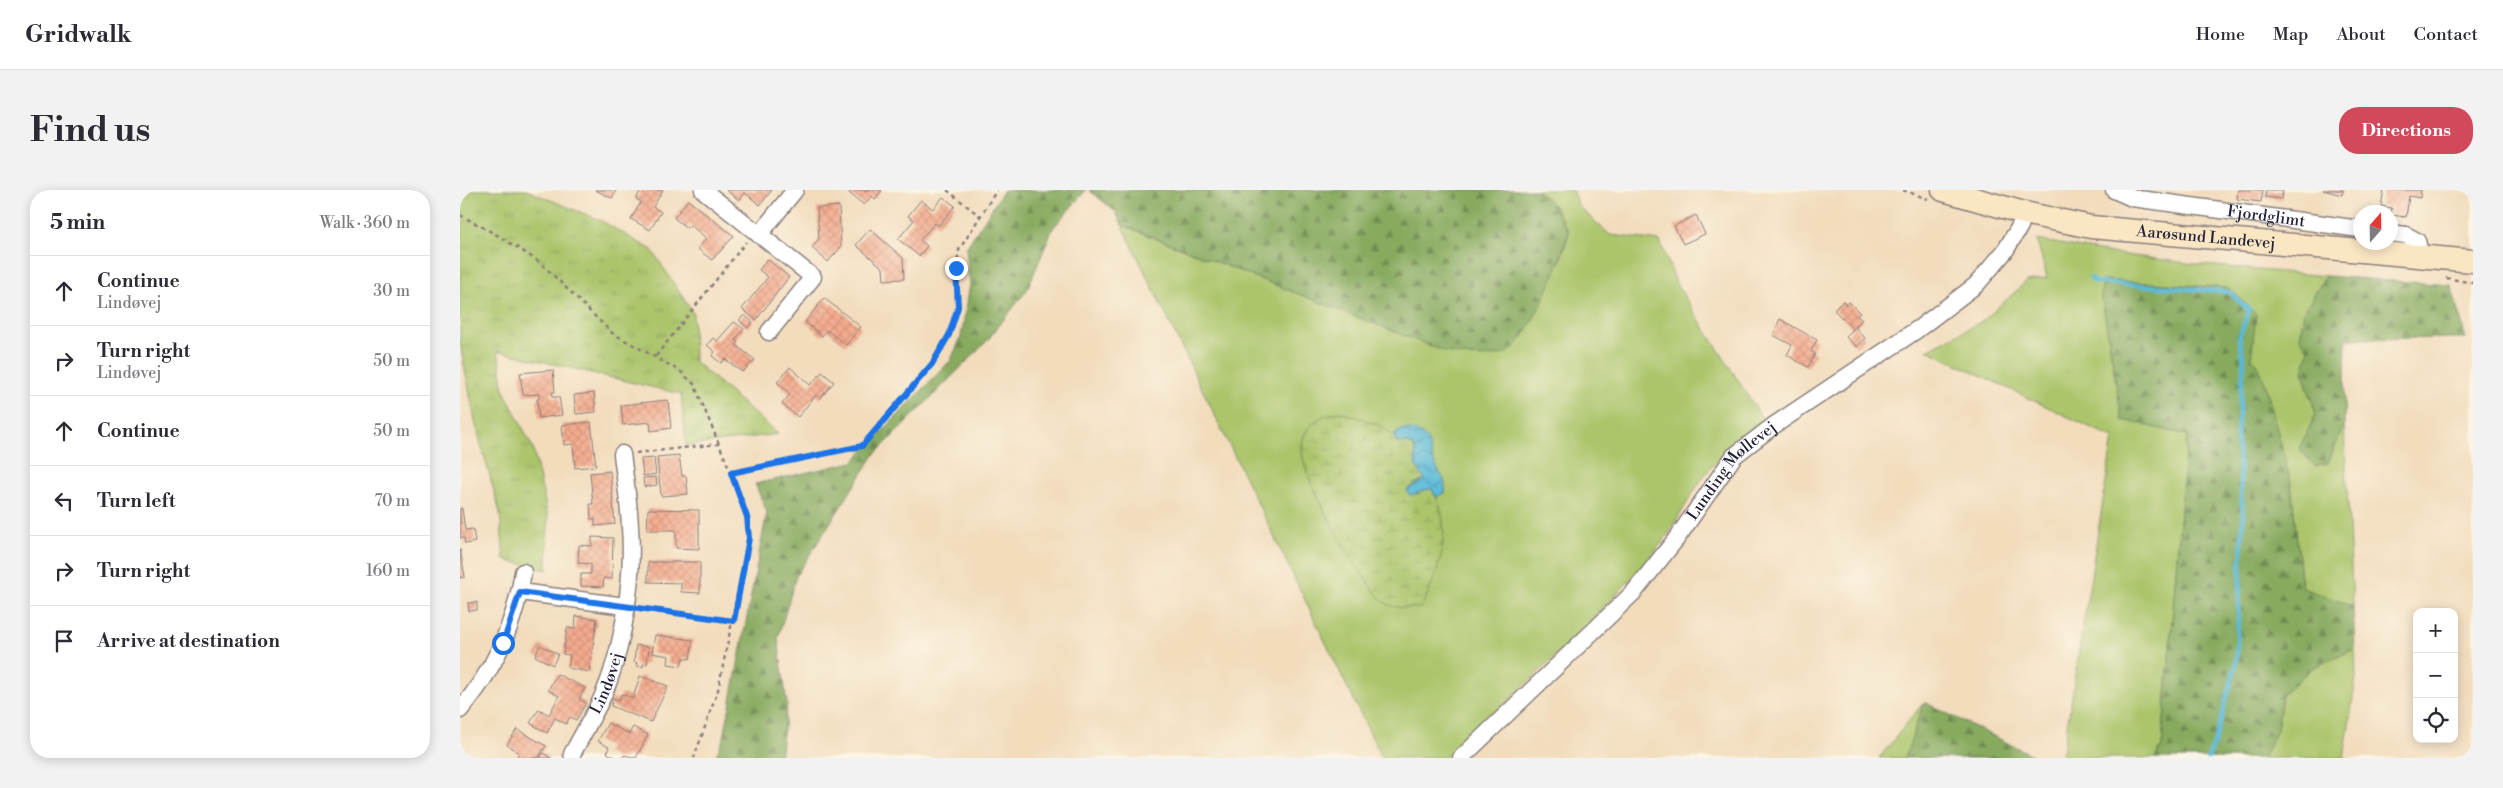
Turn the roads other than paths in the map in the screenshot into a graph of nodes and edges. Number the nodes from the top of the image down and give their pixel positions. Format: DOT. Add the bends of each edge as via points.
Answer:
graph roads {
  1 [pos="703,190"];
  2 [pos="795,190"];
  3 [pos="1943,190"];
  4 [pos="2114,190"];
  5 [pos="2024,213"];
  6 [pos="2353,228"];
  7 [pos="2398,234"];
  8 [pos="759,235"];
  9 [pos="2421,256"];
  10 [pos="2473,261"];
  11 [pos="769,332"];
  12 [pos="622,454"];
  13 [pos="524,572"];
  14 [pos="520,592"];
  15 [pos="625,606"];
  16 [pos="460,710"];
  17 [pos="572,754"];
  18 [pos="1461,758"];
  1 -- 8 [label="street"];
  2 -- 8 [label="street"];
  3 -- 5 [label="street, Aarøsund Landevej"];
  4 -- 6 [label="street, Fjordglimt" via="2132,198"];
  5 -- 9 [label="street, Aarøsund Landevej" via="2091,227"];
  5 -- 18 [label="street, Lunding Møllevej" via="2005,251 1976,284 1918,329 1773,426 1734,456 1678,538 1634,592"];
  7 -- 9 [label="street" via="2417,242"];
  8 -- 11 [label="street" via="813,278"];
  9 -- 10 [label="street, Aarøsund Landevej"];
  12 -- 15 [label="street, Lindøvej" via="630,528"];
  13 -- 14 [label="street"];
  14 -- 15 [label="street"];
  14 -- 16 [label="street" via="503,643 480,687"];
  15 -- 17 [label="street, Lindøvej" via="617,652 601,699"];
}
